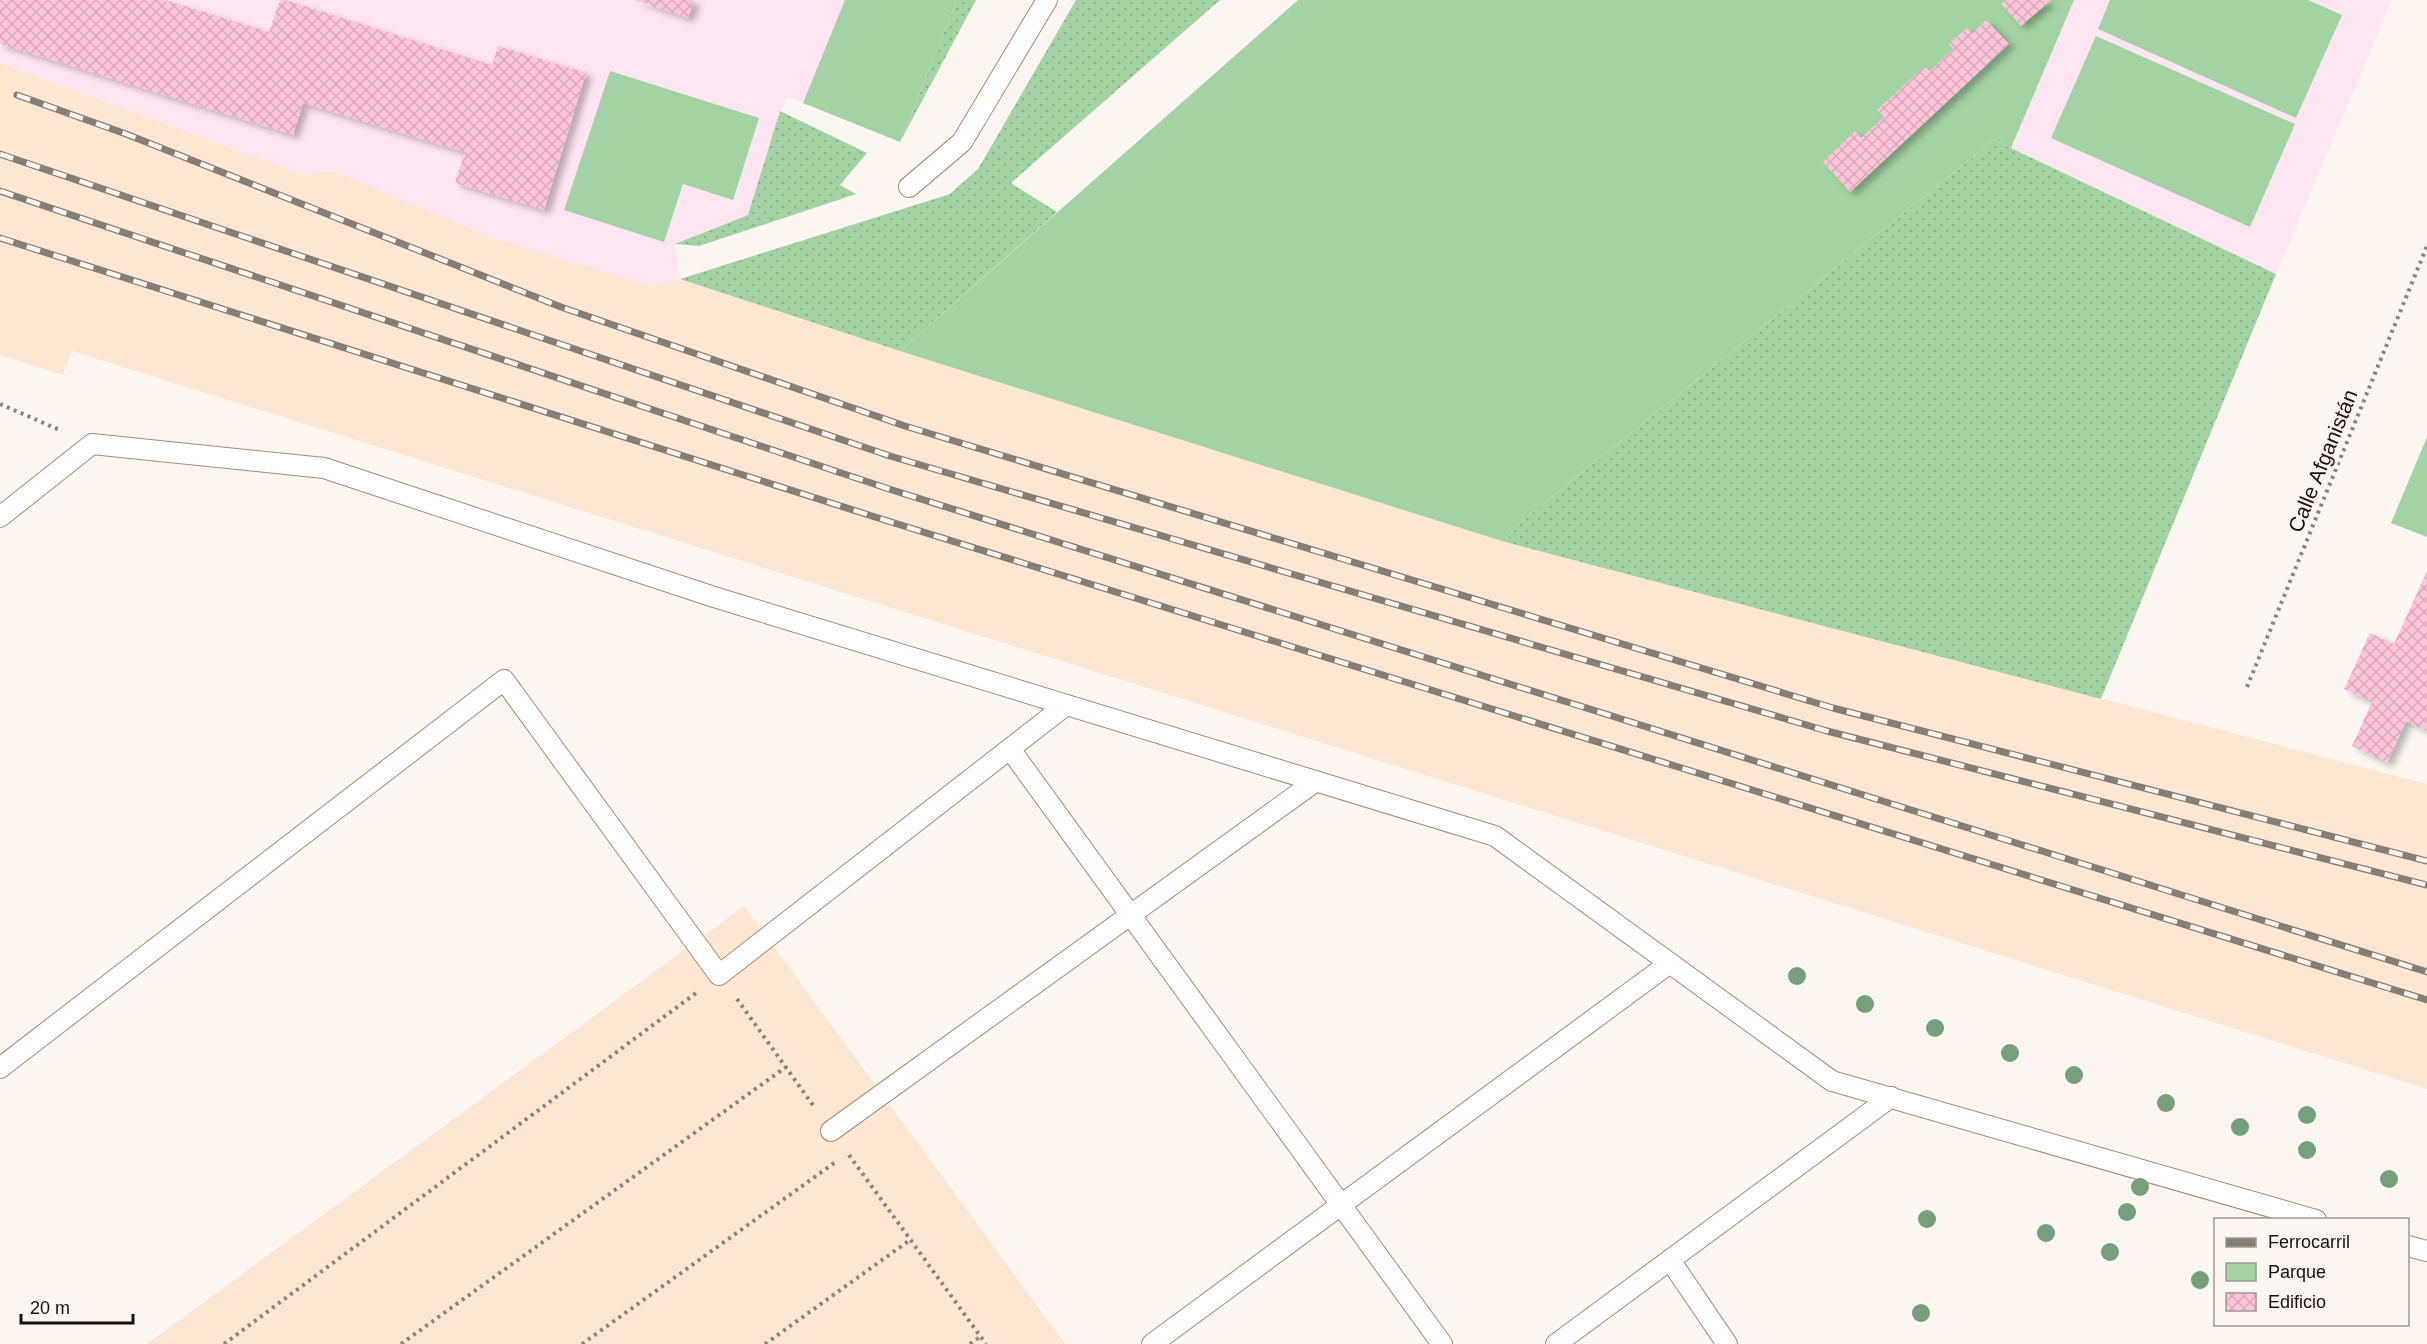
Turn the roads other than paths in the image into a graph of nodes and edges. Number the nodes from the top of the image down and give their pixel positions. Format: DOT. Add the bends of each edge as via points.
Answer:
graph roads {
  1 [pos="1047,0"];
  2 [pos="909,187"];
  3 [pos="0,517"];
  4 [pos="1066,705"];
  5 [pos="1010,749"];
  6 [pos="1316,781"];
  7 [pos="1131,915"];
  8 [pos="1670,963"];
  9 [pos="0,1068"];
  10 [pos="1891,1098"];
  11 [pos="831,1131"];
  12 [pos="1340,1203"];
  13 [pos="2309,1218"];
  14 [pos="2409,1246"];
  15 [pos="2427,1251"];
  16 [pos="1671,1260"];
  17 [pos="1152,1344"];
  18 [pos="1442,1344"];
  19 [pos="1556,1344"];
  20 [pos="1727,1344"];
  1 -- 2 [label="lane" via="962,142"];
  3 -- 4 [label="lane" via="92,444 324,468 714,597"];
  4 -- 5 [label="lane"];
  4 -- 6 [label="lane"];
  5 -- 7 [label="lane"];
  5 -- 9 [label="lane" via="719,975 504,680"];
  6 -- 7 [label="lane"];
  6 -- 8 [label="lane" via="1495,836"];
  7 -- 11 [label="lane"];
  7 -- 12 [label="lane"];
  8 -- 10 [label="lane" via="1832,1081"];
  8 -- 12 [label="lane"];
  10 -- 13 [label="lane"];
  10 -- 16 [label="lane"];
  12 -- 17 [label="lane"];
  12 -- 18 [label="lane"];
  14 -- 15 [label="lane"];
  16 -- 19 [label="lane"];
  16 -- 20 [label="lane"];
}
